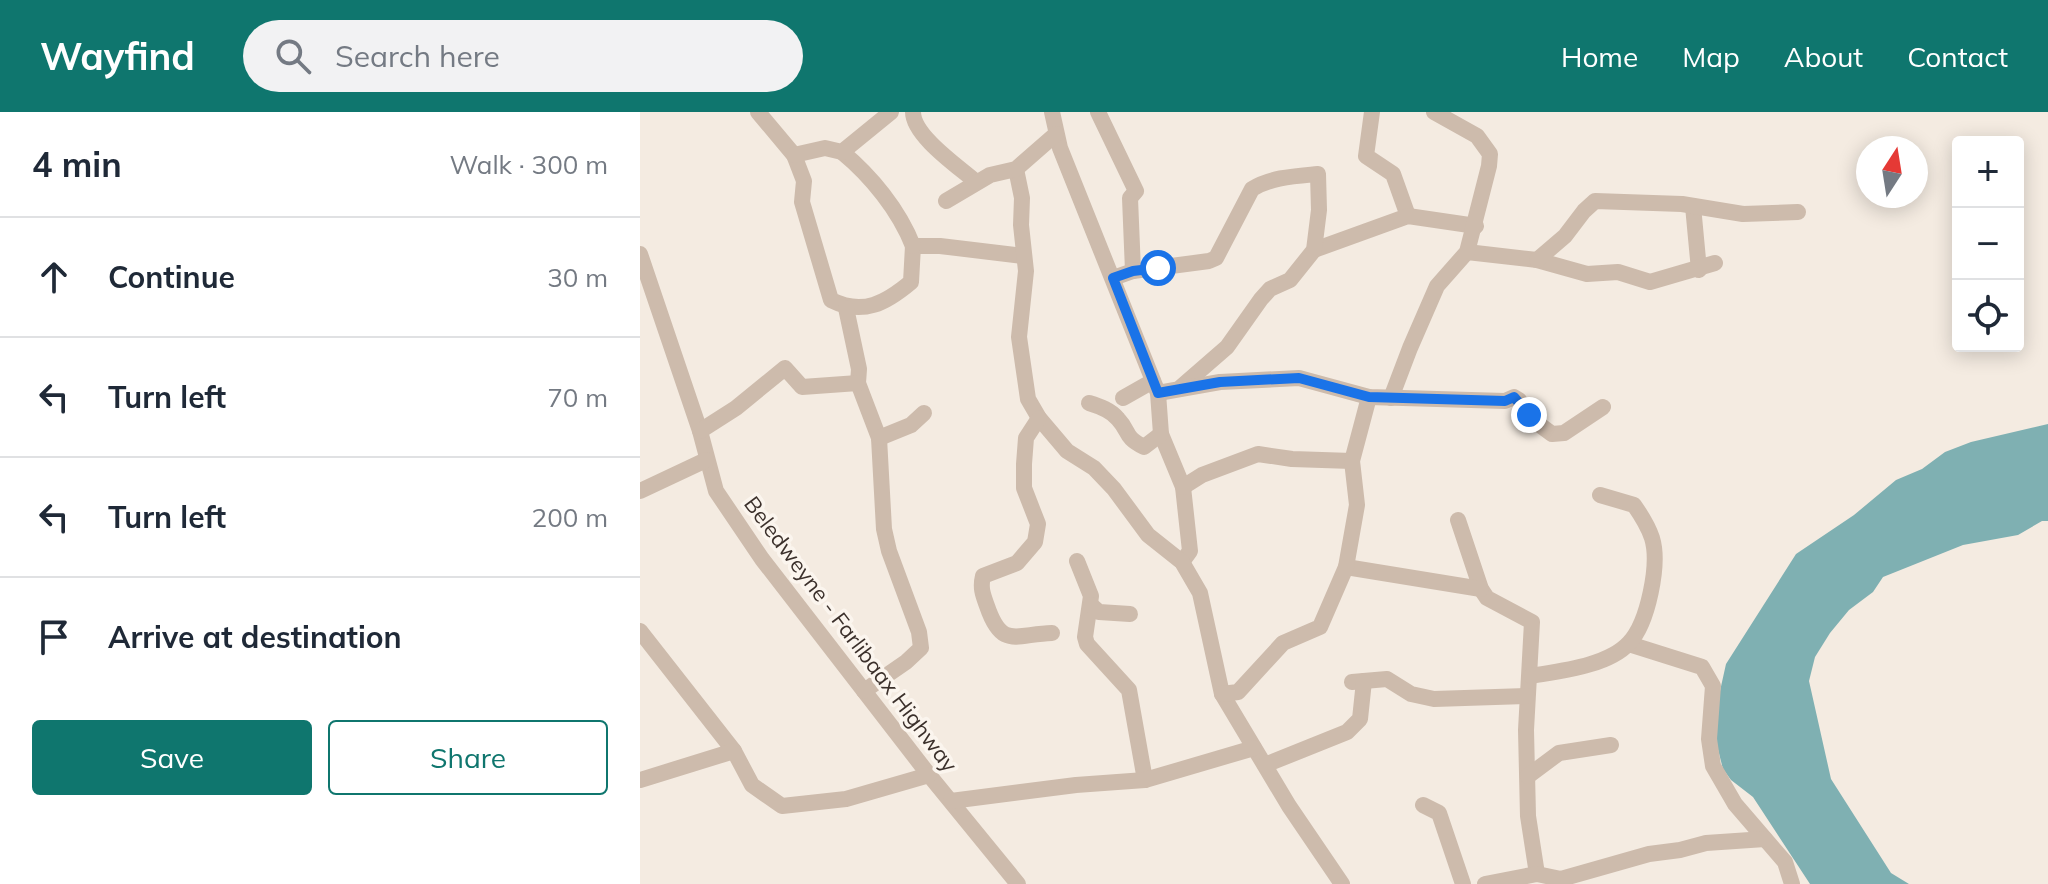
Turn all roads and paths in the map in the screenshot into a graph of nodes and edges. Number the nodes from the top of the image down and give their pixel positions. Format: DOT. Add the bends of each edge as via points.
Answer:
graph roads {
  1 [pos="758,112"];
  2 [pos="891,112"];
  3 [pos="913,112"];
  4 [pos="1052,112"];
  5 [pos="1098,112"];
  6 [pos="1372,112"];
  7 [pos="1434,112"];
  8 [pos="1056,134"];
  9 [pos="842,152"];
  10 [pos="794,155"];
  11 [pos="1016,169"];
  12 [pos="976,182"];
  13 [pos="946,201"];
  14 [pos="1693,206"];
  15 [pos="1798,212"];
  16 [pos="1408,216"];
  17 [pos="1476,226"];
  18 [pos="913,246"];
  19 [pos="1314,250"];
  20 [pos="1467,252"];
  21 [pos="1023,256"];
  22 [pos="1537,260"];
  23 [pos="642,265"];
  24 [pos="1133,271"];
  25 [pos="1113,278"];
  26 [pos="846,308"];
  27 [pos="858,383"];
  28 [pos="1155,387"];
  29 [pos="1181,387"];
  30 [pos="1369,397"];
  31 [pos="1123,398"];
  32 [pos="1391,398"];
  33 [pos="1089,403"];
  34 [pos="1603,407"];
  35 [pos="924,413"];
  36 [pos="1039,418"];
  37 [pos="700,431"];
  38 [pos="1161,434"];
  39 [pos="879,438"];
  40 [pos="706,460"];
  41 [pos="1352,461"];
  42 [pos="1183,487"];
  43 [pos="640,491"];
  44 [pos="1600,495"];
  45 [pos="1458,520"];
  46 [pos="1077,561"];
  47 [pos="1182,562"];
  48 [pos="1346,567"];
  49 [pos="1481,589"];
  50 [pos="1091,605"];
  51 [pos="1130,614"];
  52 [pos="640,631"];
  53 [pos="1052,633"];
  54 [pos="1629,644"];
  55 [pos="1094,659"];
  56 [pos="1112,672"];
  57 [pos="1531,676"];
  58 [pos="864,691"];
  59 [pos="1222,694"];
  60 [pos="1527,696"];
  61 [pos="1611,745"];
  62 [pos="1254,748"];
  63 [pos="734,751"];
  64 [pos="1265,765"];
  65 [pos="929,775"];
  66 [pos="1528,776"];
  67 [pos="640,780"];
  68 [pos="1145,780"];
  69 [pos="951,801"];
  70 [pos="1423,805"];
  71 [pos="1765,839"];
  72 [pos="1537,874"];
  73 [pos="1561,882"];
  74 [pos="1014,883"];
  75 [pos="1342,884"];
  76 [pos="1463,884"];
  77 [pos="1485,884"];
  78 [pos="1792,884"];
  1 -- 10 [label="street"];
  2 -- 9 [label="street"];
  3 -- 12 [label="street" via="923,134"];
  4 -- 8 [label="street"];
  5 -- 24 [label="street" via="1136,191 1130,198"];
  6 -- 16 [label="street" via="1366,156 1393,174"];
  7 -- 17 [label="street" via="1477,136 1490,154"];
  8 -- 11 [label="street"];
  8 -- 25 [label="street"];
  9 -- 10 [label="street" via="825,148"];
  9 -- 18 [label="street" via="877,187"];
  10 -- 26 [label="street" via="827,294"];
  11 -- 12 [label="street"];
  11 -- 21 [label="street"];
  12 -- 13 [label="street"];
  14 -- 15 [label="street" via="1743,214"];
  14 -- 22 [label="street" via="1595,201"];
  14 -- 22 [label="street" via="1707,266 1650,282 1618,272 1587,274"];
  16 -- 17 [label="street"];
  16 -- 19 [label="street"];
  17 -- 20 [label="street"];
  18 -- 21 [label="street"];
  18 -- 26 [label="street" via="911,282 886,302"];
  19 -- 24 [label="street" via="1318,174 1299,175 1252,189 1216,258"];
  19 -- 29 [label="street" via="1290,280 1261,299 1227,347"];
  20 -- 22 [label="street"];
  20 -- 32 [label="street" via="1437,286"];
  21 -- 36 [label="street" via="1019,337 1028,399"];
  23 -- 37 [label="street, Beledweyne - Farlibaax Highway"];
  24 -- 25 [label="street"];
  25 -- 28 [label="street"];
  26 -- 27 [label="street"];
  27 -- 37 [label="street" via="802,387 785,368"];
  27 -- 39 [label="street"];
  28 -- 29 [label="street"];
  28 -- 31 [label="street"];
  28 -- 38 [label="street"];
  29 -- 30 [label="street" via="1299,378"];
  30 -- 32 [label="street"];
  30 -- 41 [label="street"];
  32 -- 34 [label="street" via="1514,397 1552,434 1564,433"];
  33 -- 38 [label="street" via="1119,420 1129,439 1144,447"];
  35 -- 39 [label="street" via="911,425"];
  36 -- 47 [label="street" via="1067,451 1114,489 1148,535"];
  36 -- 53 [label="street" via="1026,438 1024,464 1024,488 1038,524 1035,542 1017,563 983,576 980,586 1002,634 1020,638"];
  37 -- 40 [label="street, Beledweyne - Farlibaax Highway"];
  38 -- 42 [label="street"];
  39 -- 58 [label="street" via="884,529 921,648"];
  40 -- 43 [label="street"];
  40 -- 58 [label="street, Beledweyne - Farlibaax Highway" via="716,491 762,559"];
  41 -- 42 [label="street" via="1258,454"];
  41 -- 48 [label="street" via="1357,505"];
  42 -- 47 [label="street" via="1190,551"];
  44 -- 54 [label="street" via="1634,505 1653,540 1648,606"];
  45 -- 49 [label="street"];
  46 -- 50 [label="street"];
  47 -- 59 [label="street" via="1200,593"];
  48 -- 49 [label="street"];
  48 -- 59 [label="street" via="1320,627 1283,643 1238,692"];
  49 -- 57 [label="street" via="1487,598 1532,622"];
  50 -- 51 [label="street" via="1099,612"];
  50 -- 56 [label="street" via="1087,644"];
  52 -- 63 [label="street"];
  54 -- 57 [label="street" via="1596,664"];
  54 -- 71 [label="street" via="1702,667 1713,686 1713,766 1735,804"];
  55 -- 56 [label="street"];
  56 -- 68 [label="street" via="1129,690"];
  57 -- 60 [label="street"];
  58 -- 65 [label="street, Beledweyne - Farlibaax Highway"];
  59 -- 62 [label="street"];
  60 -- 64 [label="street" via="1434,699 1411,694 1387,679 1358,682 1365,724"];
  60 -- 66 [label="street"];
  61 -- 66 [label="street" via="1559,753"];
  62 -- 64 [label="street"];
  62 -- 68 [label="street"];
  63 -- 65 [label="street" via="752,785 782,806 846,799"];
  63 -- 67 [label="street"];
  64 -- 75 [label="street"];
  65 -- 69 [label="street, Beledweyne - Farlibaax Highway"];
  66 -- 72 [label="street"];
  68 -- 69 [label="street"];
  69 -- 74 [label="street, Beledweyne - Farlibaax Highway"];
  70 -- 76 [label="street" via="1439,813"];
  71 -- 73 [label="street" via="1649,854"];
  71 -- 78 [label="street" via="1785,862"];
  72 -- 73 [label="street"];
  72 -- 77 [label="street"];
}
